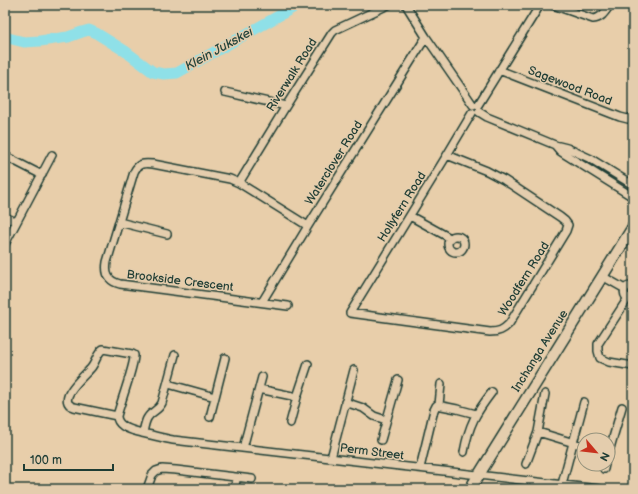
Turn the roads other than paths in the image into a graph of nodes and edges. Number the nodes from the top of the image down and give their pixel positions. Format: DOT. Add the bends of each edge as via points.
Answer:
graph roads {
  1 [pos="388,5"];
  2 [pos="406,5"];
  3 [pos="540,5"];
  4 [pos="553,5"];
  5 [pos="610,5"];
  6 [pos="426,37"];
  7 [pos="499,70"];
  8 [pos="226,92"];
  9 [pos="286,106"];
  10 [pos="476,109"];
  11 [pos="633,117"];
  12 [pos="555,145"];
  13 [pos="52,155"];
  14 [pos="447,155"];
  15 [pos="5,156"];
  16 [pos="591,159"];
  17 [pos="586,168"];
  18 [pos="42,175"];
  19 [pos="239,183"];
  20 [pos="631,184"];
  21 [pos="624,191"];
  22 [pos="633,197"];
  23 [pos="410,216"];
  24 [pos="5,217"];
  25 [pos="16,222"];
  26 [pos="119,222"];
  27 [pos="308,226"];
  28 [pos="633,227"];
  29 [pos="167,234"];
  30 [pos="450,238"];
  31 [pos="5,244"];
  32 [pos="602,276"];
  33 [pos="633,287"];
  34 [pos="625,289"];
  35 [pos="630,298"];
  36 [pos="262,302"];
  37 [pos="288,306"];
  38 [pos="350,313"];
  39 [pos="175,355"];
  40 [pos="225,358"];
  41 [pos="308,364"];
  42 [pos="633,366"];
  43 [pos="354,370"];
  44 [pos="262,378"];
  45 [pos="398,380"];
  46 [pos="168,384"];
  47 [pos="441,384"];
  48 [pos="259,389"];
  49 [pos="492,392"];
  50 [pos="545,394"];
  51 [pos="215,397"];
  52 [pos="297,397"];
  53 [pos="345,402"];
  54 [pos="584,402"];
  55 [pos="439,405"];
  56 [pos="622,407"];
  57 [pos="476,414"];
  58 [pos="116,416"];
  59 [pos="210,417"];
  60 [pos="386,420"];
  61 [pos="290,423"];
  62 [pos="538,432"];
  63 [pos="614,432"];
  64 [pos="143,433"];
  65 [pos="381,440"];
  66 [pos="573,443"];
  67 [pos="576,444"];
  68 [pos="243,448"];
  69 [pos="464,452"];
  70 [pos="331,458"];
  71 [pos="526,464"];
  72 [pos="420,468"];
  73 [pos="478,475"];
  74 [pos="236,478"];
  75 [pos="252,479"];
  76 [pos="562,484"];
  77 [pos="147,489"];
  78 [pos="235,489"];
  79 [pos="470,489"];
  80 [pos="599,489"];
  1 -- 9 [label="street, Riverwalk Road" via="332,33"];
  2 -- 6 [label="street"];
  3 -- 7 [label="street, Hollyfern Road"];
  4 -- 5 [label="street" via="597,19"];
  6 -- 10 [label="street"];
  6 -- 27 [label="street, Waterclover Road"];
  7 -- 10 [label="street, Hollyfern Road"];
  7 -- 11 [label="street, Sagewood Road" via="620,117"];
  8 -- 9 [label="street"];
  9 -- 19 [label="street, Riverwalk Road"];
  10 -- 12 [label="street" via="487,117"];
  10 -- 14 [label="street, Hollyfern Road"];
  12 -- 16 [label="street"];
  12 -- 17 [label="street"];
  13 -- 18 [label="street"];
  14 -- 23 [label="street, Hollyfern Road"];
  14 -- 38 [label="street, Woodfern Road" via="504,180 568,225 509,324 496,332"];
  15 -- 18 [label="street"];
  16 -- 17 [label="street"];
  16 -- 20 [label="street"];
  17 -- 21 [label="street"];
  18 -- 25 [label="street"];
  19 -- 26 [label="street, Brookside Crescent" via="225,178 142,164 134,172"];
  19 -- 27 [label="street, Brookside Crescent"];
  20 -- 21 [label="street"];
  21 -- 22 [label="street"];
  23 -- 30 [label="street"];
  23 -- 38 [label="street, Hollyfern Road"];
  24 -- 25 [label="street"];
  25 -- 31 [label="street"];
  26 -- 29 [label="street"];
  26 -- 36 [label="street, Brookside Crescent" via="106,266 108,275 115,282"];
  27 -- 36 [label="street, Waterclover Road"];
  28 -- 32 [label="street, Inchanga Avenue"];
  32 -- 34 [label="street"];
  32 -- 73 [label="street, Inchanga Avenue"];
  33 -- 34 [label="street" via="628,286"];
  34 -- 35 [label="street" via="625,295"];
  35 -- 42 [label="street" via="598,344 598,351 600,358 609,362"];
  36 -- 37 [label="street, Brookside Crescent"];
  39 -- 46 [label="street"];
  40 -- 51 [label="street"];
  41 -- 52 [label="street"];
  43 -- 53 [label="street"];
  44 -- 48 [label="street"];
  45 -- 60 [label="street"];
  46 -- 51 [label="street"];
  46 -- 64 [label="street" via="162,403 147,418"];
  47 -- 55 [label="street"];
  48 -- 52 [label="street"];
  48 -- 68 [label="street"];
  49 -- 57 [label="street"];
  50 -- 62 [label="street"];
  51 -- 59 [label="street"];
  52 -- 61 [label="street"];
  53 -- 60 [label="street"];
  53 -- 70 [label="street"];
  54 -- 66 [label="street"];
  55 -- 57 [label="street"];
  55 -- 72 [label="street" via="436,405 434,410"];
  56 -- 63 [label="street"];
  57 -- 69 [label="street" via="468,432"];
  58 -- 58 [label="street" via="74,407 68,402 74,387 103,349 132,354 134,357"];
  58 -- 64 [label="street, Perm Street" via="127,428"];
  60 -- 65 [label="street"];
  62 -- 66 [label="street"];
  62 -- 71 [label="street"];
  64 -- 68 [label="street, Perm Street" via="173,440"];
  66 -- 67 [label="street"];
  66 -- 76 [label="street"];
  68 -- 70 [label="street, Perm Street"];
  70 -- 72 [label="street, Perm Street"];
  72 -- 73 [label="street, Perm Street"];
  73 -- 76 [label="street, Perm Street"];
  73 -- 79 [label="street, Inchanga Avenue"];
  74 -- 75 [label="street"];
  74 -- 77 [label="street" via="162,469 152,475"];
  74 -- 78 [label="street"];
  76 -- 80 [label="street, Perm Street"];
}
